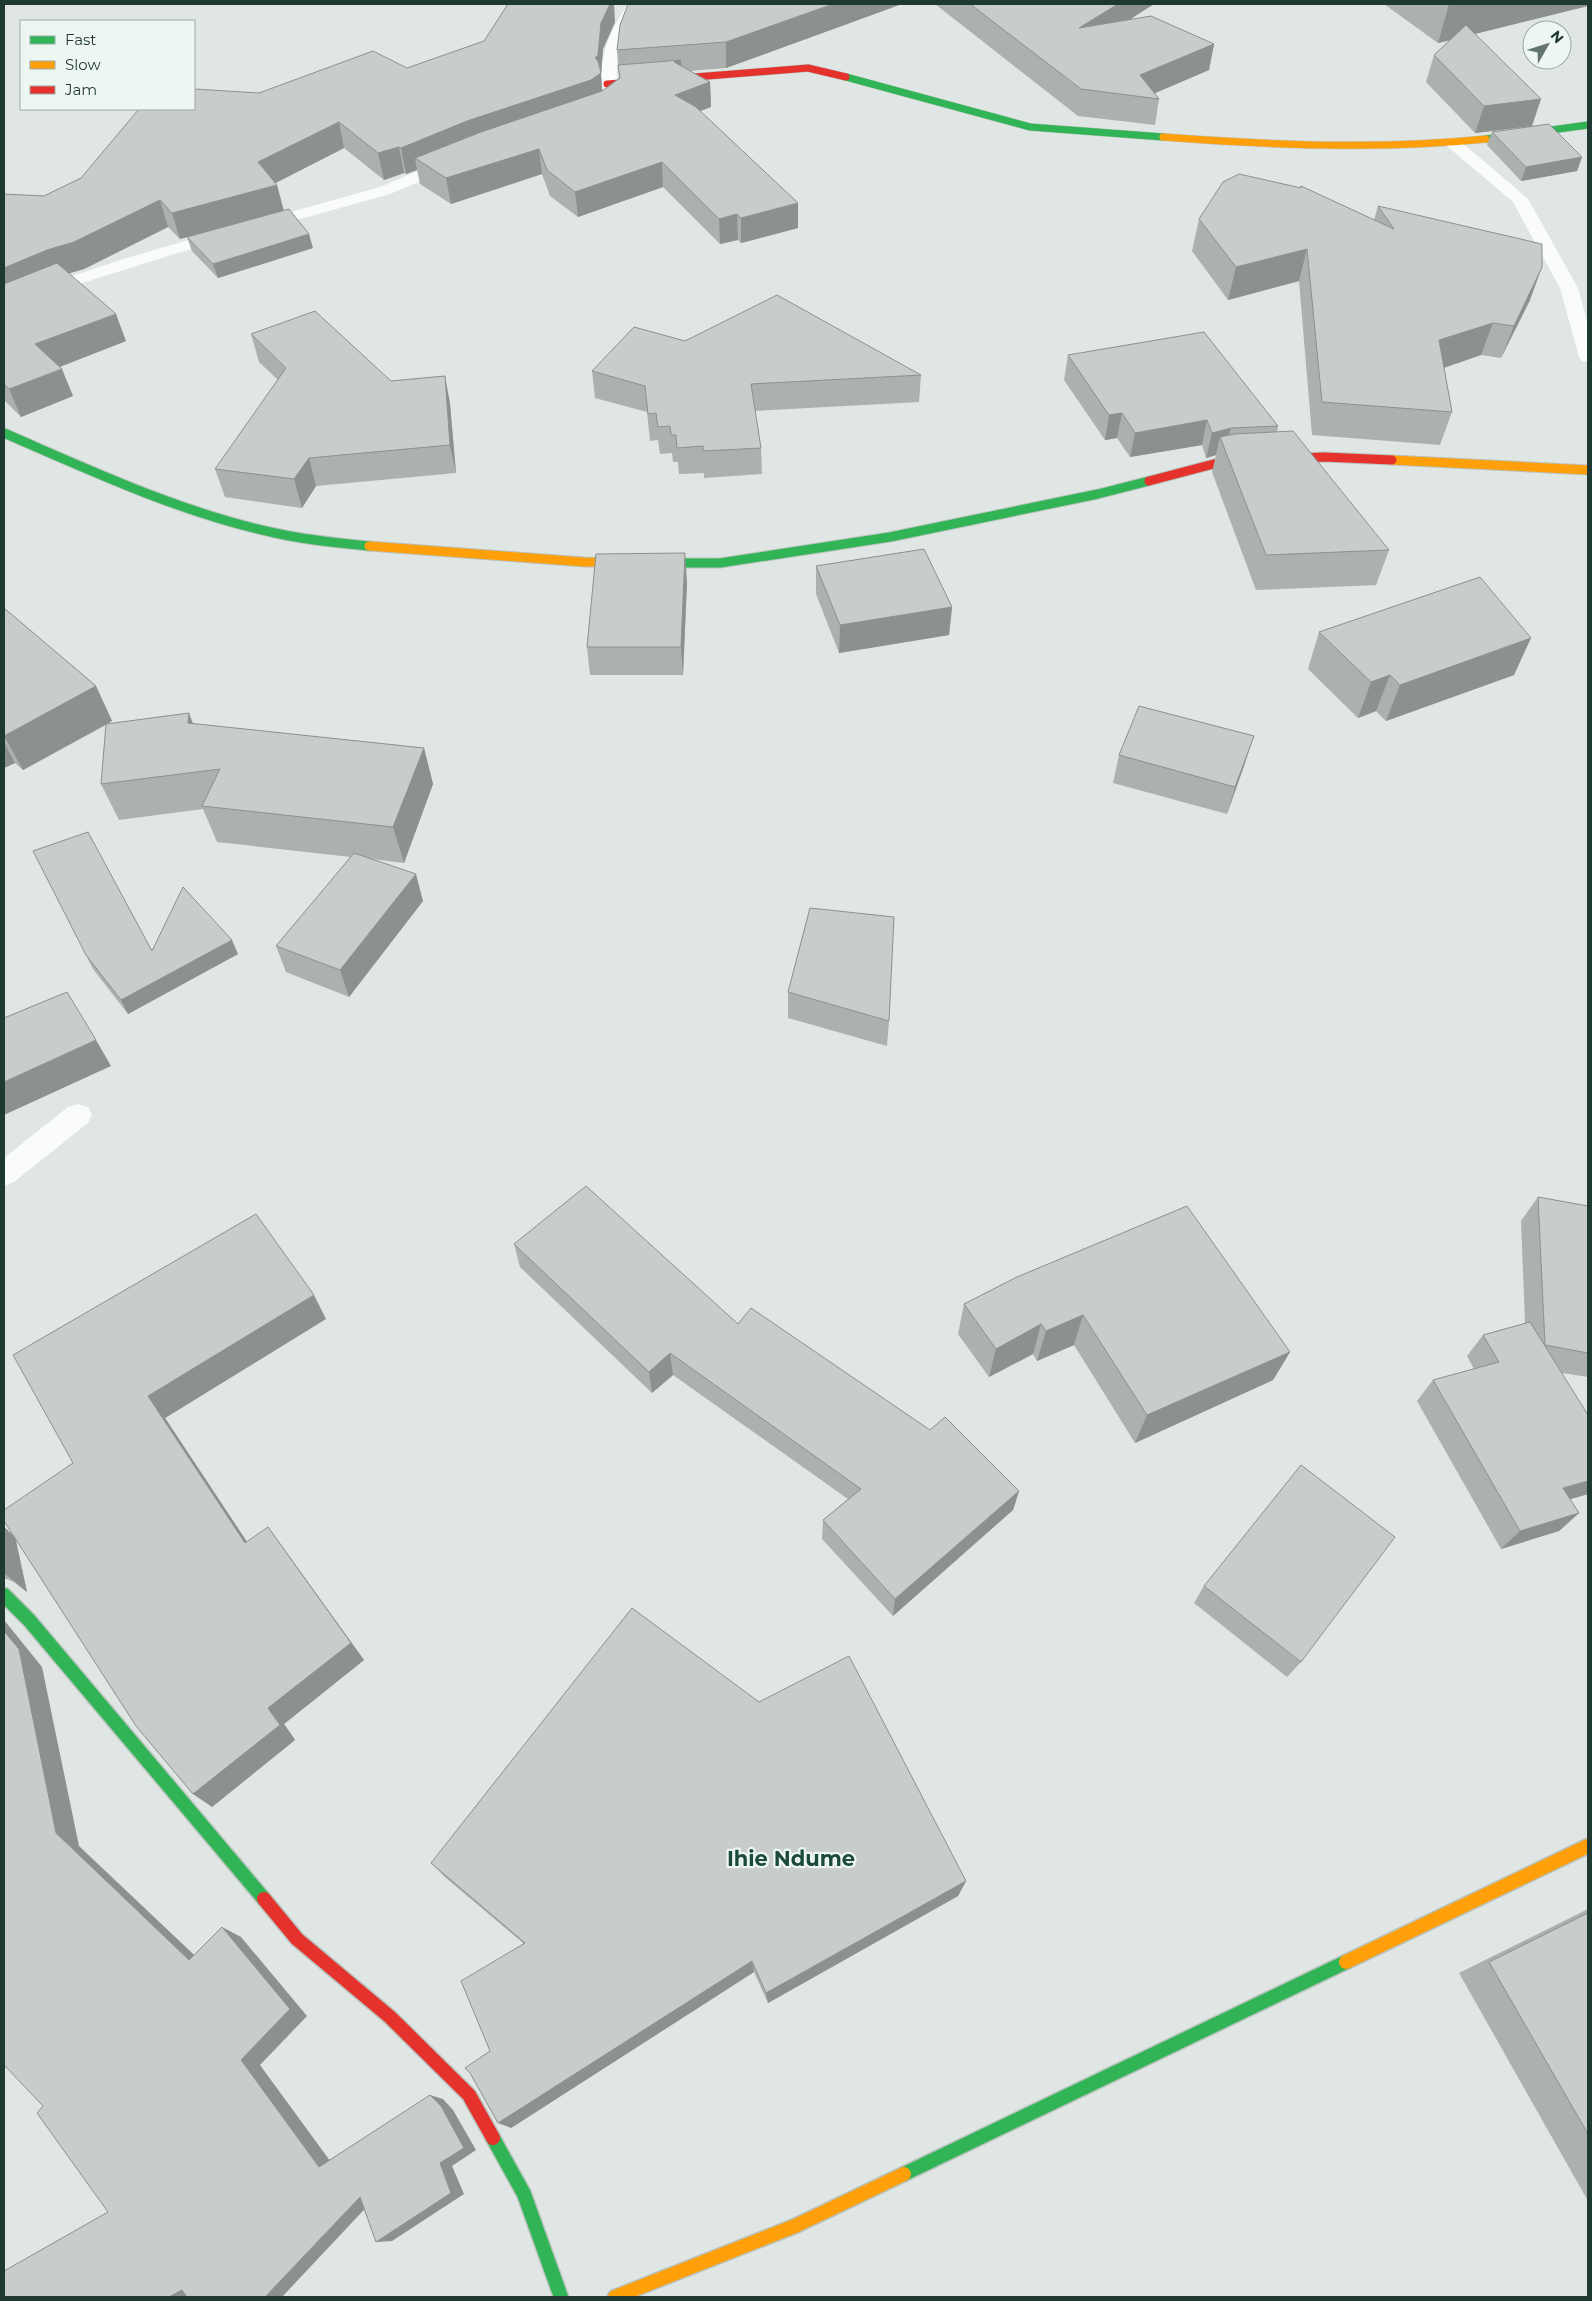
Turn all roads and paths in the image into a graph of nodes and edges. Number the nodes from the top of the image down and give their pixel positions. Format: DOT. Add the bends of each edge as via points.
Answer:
graph roads {
  1 [pos="635,4"];
  2 [pos="607,84"];
  3 [pos="590,114"];
  4 [pos="1588,125"];
  5 [pos="1453,142"];
  6 [pos="469,155"];
  7 [pos="4,308"];
  8 [pos="1588,356"];
  9 [pos="4,433"];
  10 [pos="1588,470"];
  11 [pos="78,1115"];
  12 [pos="4,1174"];
  13 [pos="4,1595"];
  14 [pos="1588,1846"];
  15 [pos="561,2297"];
  16 [pos="615,2297"];
  1 -- 2 [label="street" via="617,31"];
  2 -- 3 [label="street" via="613,101"];
  2 -- 5 [label="street" via="808,68 890,87 1030,127 1360,148"];
  4 -- 5 [label="street"];
  5 -- 8 [label="street" via="1520,199 1569,288"];
  6 -- 7 [label="street" via="384,191 146,257 64,283"];
  9 -- 10 [label="street" via="157,498 249,528 331,544 584,562 720,563 880,538 1098,494 1225,461 1324,457"];
  11 -- 12 [label="street"];
  13 -- 15 [label="street" via="29,1620 297,1939 390,2017 469,2095 524,2194"];
  14 -- 16 [label="street" via="795,2226"];
}
